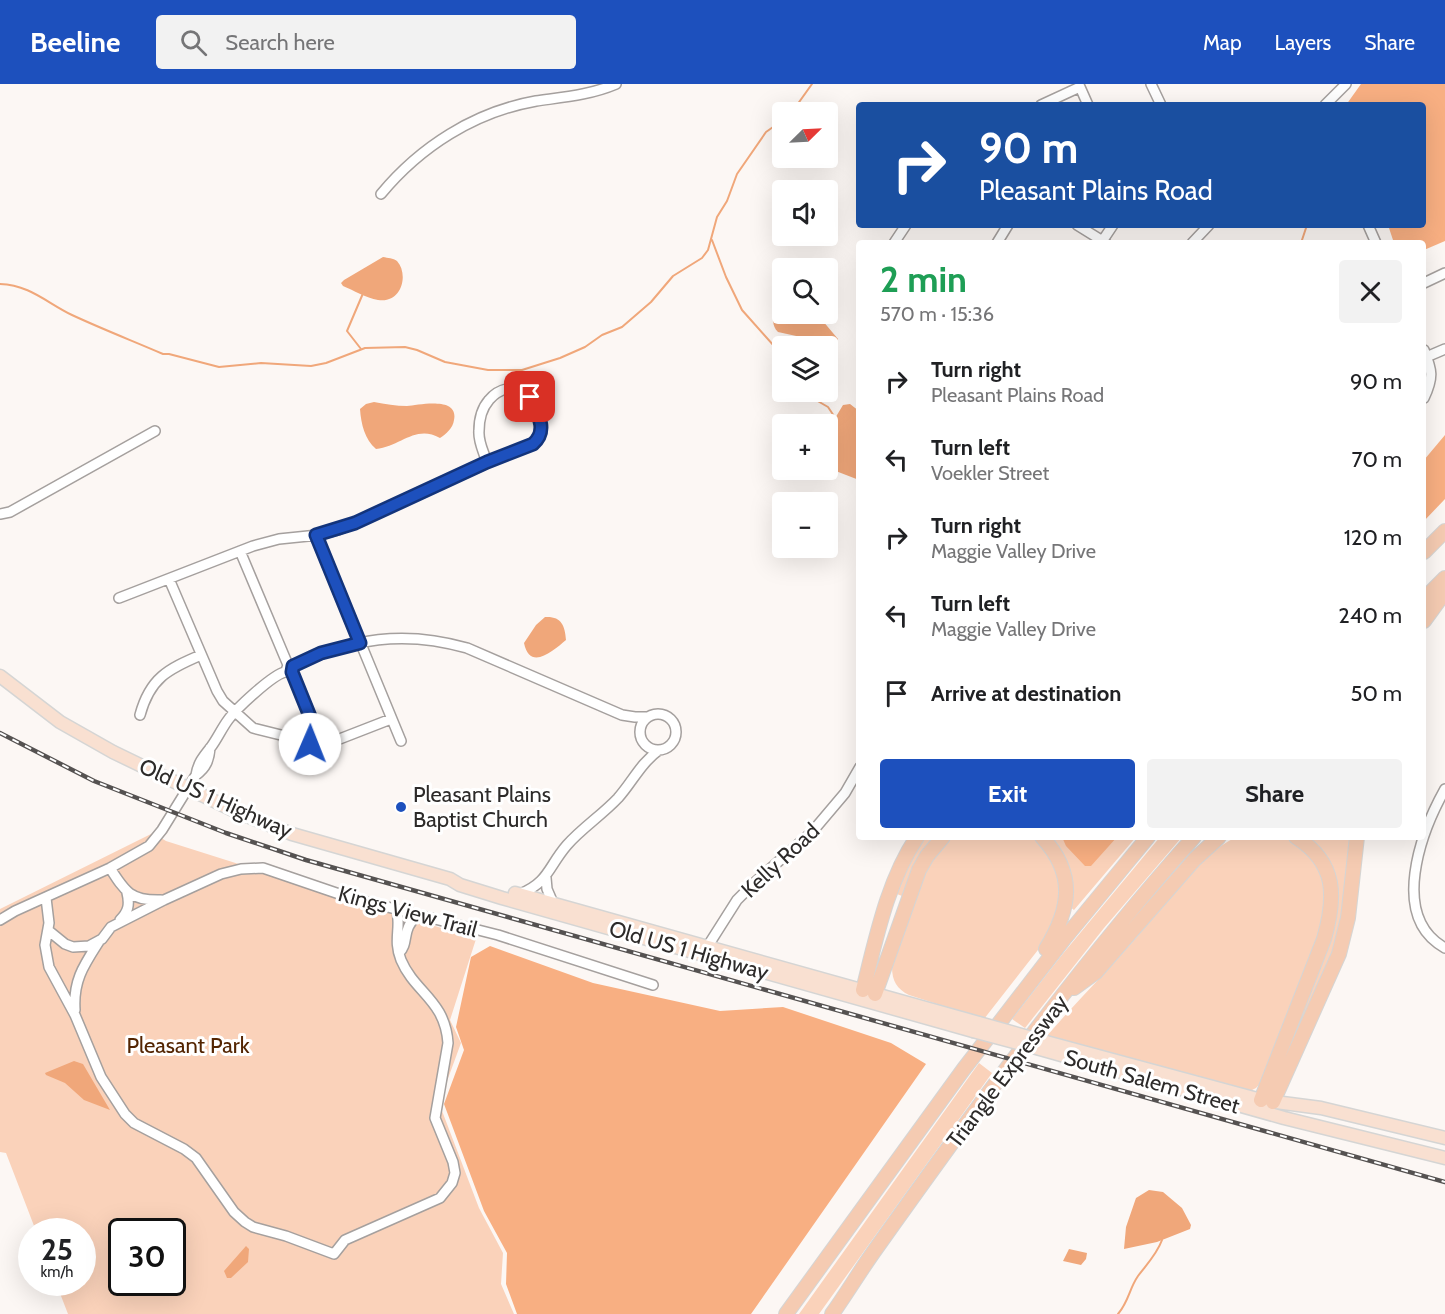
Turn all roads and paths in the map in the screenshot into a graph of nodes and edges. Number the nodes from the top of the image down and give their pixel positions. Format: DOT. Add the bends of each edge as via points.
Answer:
graph roads {
  1 [pos="616,84"];
  2 [pos="1151,84"];
  3 [pos="1346,84"];
  4 [pos="1048,102"];
  5 [pos="1087,102"];
  6 [pos="1160,102"];
  7 [pos="1328,102"];
  8 [pos="381,195"];
  9 [pos="1082,228"];
  10 [pos="1206,228"];
  11 [pos="1100,240"];
  12 [pos="1195,240"];
  13 [pos="1445,273"];
  14 [pos="1426,282"];
  15 [pos="1445,348"];
  16 [pos="1426,354"];
  17 [pos="1426,358"];
  18 [pos="1426,393"];
  19 [pos="155,431"];
  20 [pos="487,462"];
  21 [pos="0,514"];
  22 [pos="1445,531"];
  23 [pos="316,535"];
  24 [pos="1426,550"];
  25 [pos="240,551"];
  26 [pos="1445,578"];
  27 [pos="169,579"];
  28 [pos="1445,592"];
  29 [pos="1426,596"];
  30 [pos="119,598"];
  31 [pos="1426,618"];
  32 [pos="360,643"];
  33 [pos="201,655"];
  34 [pos="290,668"];
  35 [pos="0,676"];
  36 [pos="235,712"];
  37 [pos="140,715"];
  38 [pos="622,715"];
  39 [pos="648,717"];
  40 [pos="391,719"];
  41 [pos="641,737"];
  42 [pos="312,741"];
  43 [pos="401,741"];
  44 [pos="660,750"];
  45 [pos="637,770"];
  46 [pos="856,774"];
  47 [pos="188,788"];
  48 [pos="1445,789"];
  49 [pos="1426,834"];
  50 [pos="915,840"];
  51 [pos="940,840"];
  52 [pos="1045,840"];
  53 [pos="1146,840"];
  54 [pos="1192,840"];
  55 [pos="1216,840"];
  56 [pos="1300,840"];
  57 [pos="1357,840"];
  58 [pos="1424,840"];
  59 [pos="110,868"];
  60 [pos="546,878"];
  61 [pos="450,879"];
  62 [pos="127,893"];
  63 [pos="520,894"];
  64 [pos="46,898"];
  65 [pos="164,900"];
  66 [pos="553,903"];
  67 [pos="397,910"];
  68 [pos="418,915"];
  69 [pos="0,920"];
  70 [pos="116,924"];
  71 [pos="49,931"];
  72 [pos="100,940"];
  73 [pos="1445,948"];
  74 [pos="705,950"];
  75 [pos="399,953"];
  76 [pos="1040,970"];
  77 [pos="653,985"];
  78 [pos="868,996"];
  79 [pos="1059,999"];
  80 [pos="75,1016"];
  81 [pos="1265,1106"];
  82 [pos="1445,1138"];
  83 [pos="1445,1158"];
  84 [pos="786,1314"];
  85 [pos="832,1314"];
  1 -- 8 [label="street" via="598,92 516,105 462,126 428,147"];
  2 -- 6 [label="street"];
  3 -- 7 [label="street"];
  4 -- 5 [label="street" via="1080,87"];
  9 -- 11 [label="street"];
  10 -- 12 [label="street"];
  13 -- 14 [label="street"];
  15 -- 16 [label="street"];
  17 -- 18 [label="street" via="1432,378"];
  19 -- 21 [label="street"];
  20 -- 20 [label="street" via="538,440 540,421 530,397 522,390 510,388 496,393 483,411 479,438"];
  20 -- 23 [label="street" via="355,523"];
  22 -- 24 [label="highway"];
  23 -- 25 [label="street" via="279,539"];
  23 -- 32 [label="street"];
  25 -- 27 [label="street"];
  25 -- 34 [label="street"];
  26 -- 29 [label="highway"];
  27 -- 30 [label="street"];
  27 -- 33 [label="street"];
  28 -- 31 [label="highway"];
  32 -- 34 [label="street" via="321,653"];
  32 -- 38 [label="street" via="414,638 452,643"];
  32 -- 40 [label="street"];
  33 -- 36 [label="street" via="216,691"];
  33 -- 37 [label="street" via="159,677 145,697"];
  34 -- 36 [label="street"];
  34 -- 42 [label="street" via="311,719"];
  35 -- 47 [label="main road, Old US 1 Highway" via="60,722"];
  36 -- 42 [label="street" via="253,728"];
  36 -- 47 [label="street" via="210,748 203,770"];
  38 -- 39 [label="street"];
  38 -- 41 [label="street"];
  39 -- 41 [label="street" via="641,726"];
  39 -- 44 [label="street" via="665,715 674,723 674,740"];
  40 -- 42 [label="street" via="337,741"];
  40 -- 43 [label="street"];
  41 -- 44 [label="street" via="648,747"];
  41 -- 45 [label="street"];
  44 -- 45 [label="street"];
  45 -- 60 [label="street" via="616,800 568,844"];
  46 -- 74 [label="street, Kelly Road" via="812,832 737,900"];
  47 -- 59 [label="street" via="149,846"];
  47 -- 61 [label="main road, Old US 1 Highway" via="292,834"];
  48 -- 49 [label="street"];
  50 -- 78 [label="highway" via="891,890"];
  51 -- 78 [label="highway" via="920,870"];
  52 -- 76 [label="highway" via="1060,862 1067,892 1061,921"];
  53 -- 76 [label="highway, Triangle Expressway"];
  54 -- 79 [label="highway, Triangle Expressway"];
  55 -- 79 [label="highway" via="1096,972"];
  56 -- 81 [label="highway" via="1325,867 1332,890 1332,912"];
  57 -- 81 [label="highway" via="1348,918 1339,954"];
  58 -- 73 [label="street" via="1414,881 1414,903 1428,936"];
  59 -- 62 [label="street"];
  59 -- 64 [label="street"];
  60 -- 63 [label="street"];
  60 -- 66 [label="street"];
  61 -- 63 [label="main road, Old US 1 Highway"];
  61 -- 74 [label="main road, Old US 1 Highway" via="502,898"];
  62 -- 65 [label="street, Kings View Trail"];
  62 -- 70 [label="street, Kings View Trail" via="126,914"];
  63 -- 66 [label="main road, Old US 1 Highway"];
  64 -- 69 [label="street"];
  64 -- 71 [label="street"];
  65 -- 67 [label="street, Kings View Trail" via="221,874 263,868"];
  65 -- 70 [label="street, Kings View Trail"];
  66 -- 74 [label="main road, Old US 1 Highway"];
  67 -- 68 [label="street, Kings View Trail"];
  67 -- 75 [label="street"];
  68 -- 75 [label="street" via="409,923"];
  68 -- 77 [label="street, Kings View Trail" via="498,935"];
  70 -- 72 [label="street, Kings View Trail"];
  71 -- 72 [label="street" via="73,947 89,946"];
  71 -- 80 [label="street" via="45,945 49,967"];
  72 -- 80 [label="street, Kings View Trail" via="79,973 74,993"];
  74 -- 78 [label="main road, Old US 1 Highway"];
  75 -- 80 [label="street" via="407,970 438,1008 447,1030 435,1118 455,1173 440,1198 345,1240 334,1254 245,1222 196,1158 134,1123 101,1077"];
  76 -- 84 [label="highway, Triangle Expressway"];
  78 -- 81 [label="main road, South Salem Street, bridge"];
  79 -- 85 [label="highway, Triangle Expressway"];
  81 -- 82 [label="main road, South Salem Street" via="1321,1108"];
  81 -- 83 [label="main road, South Salem Street" via="1382,1143"];
}
